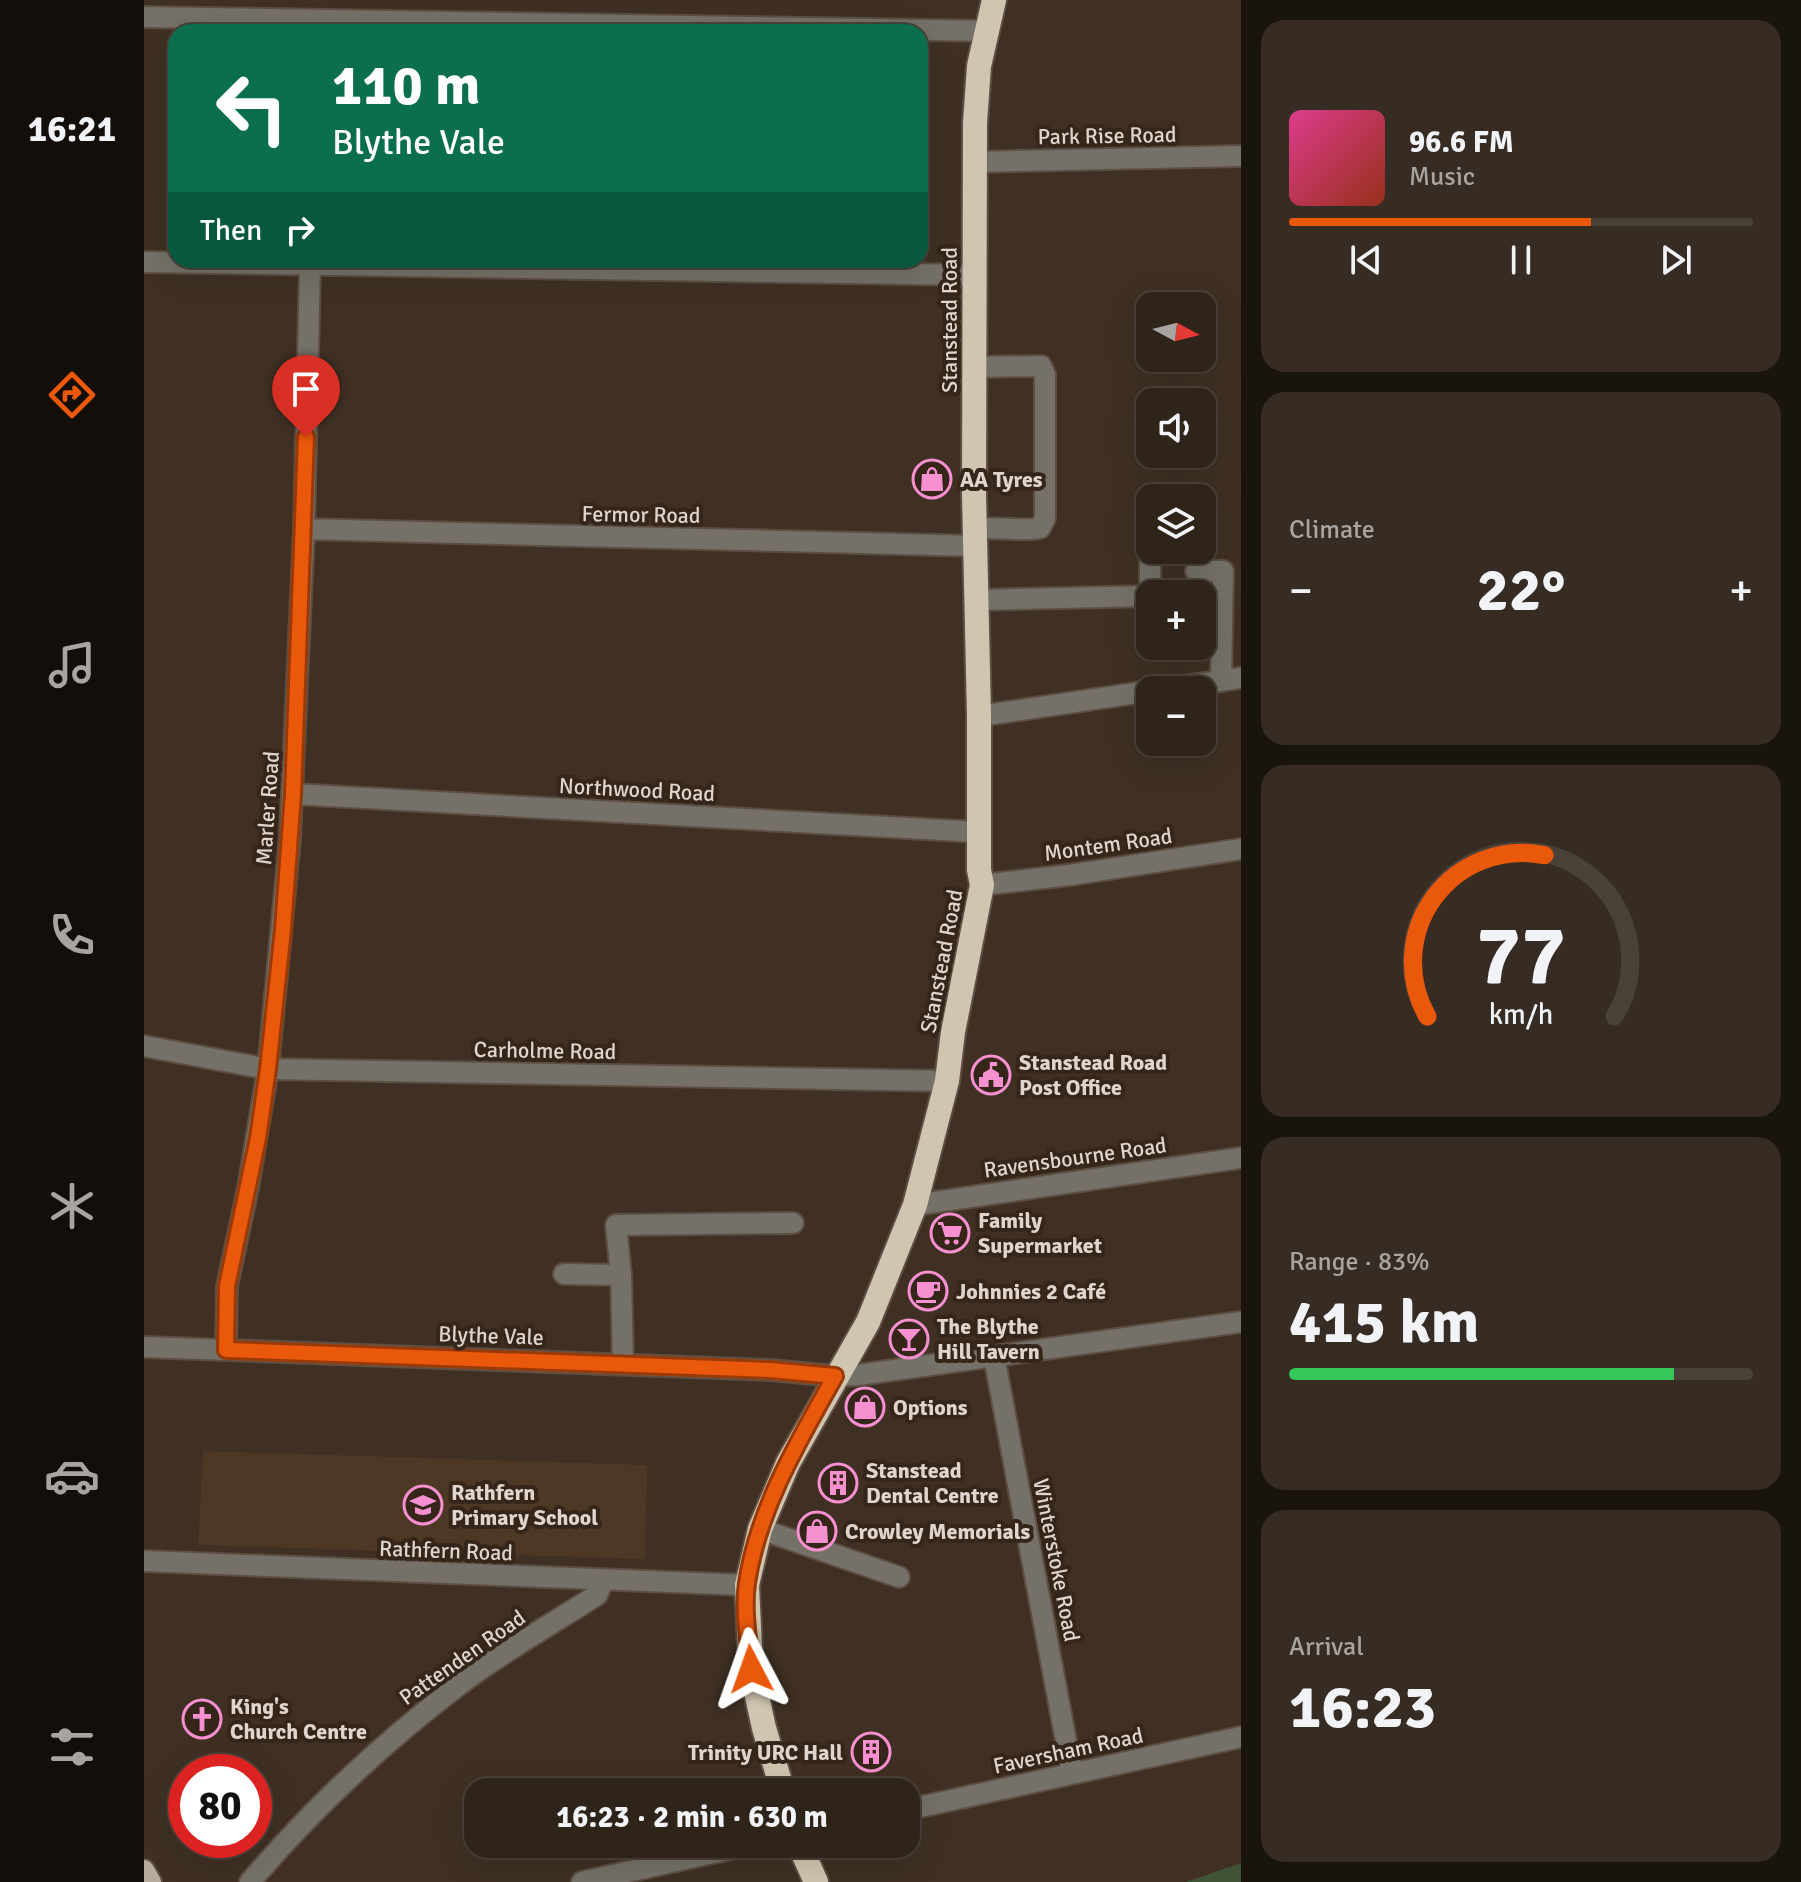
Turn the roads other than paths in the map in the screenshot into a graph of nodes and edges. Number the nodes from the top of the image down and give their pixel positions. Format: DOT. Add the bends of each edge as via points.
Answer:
graph roads {
  1 [pos="994,0"];
  2 [pos="144,17"];
  3 [pos="566,24"];
  4 [pos="928,30"];
  5 [pos="987,31"];
  6 [pos="1241,156"];
  7 [pos="975,162"];
  8 [pos="144,262"];
  9 [pos="168,262"];
  10 [pos="310,268"];
  11 [pos="510,268"];
  12 [pos="976,275"];
  13 [pos="975,367"];
  14 [pos="304,529"];
  15 [pos="977,537"];
  16 [pos="1196,571"];
  17 [pos="1136,595"];
  18 [pos="978,600"];
  19 [pos="1231,679"];
  20 [pos="1136,693"];
  21 [pos="979,716"];
  22 [pos="293,794"];
  23 [pos="979,832"];
  24 [pos="1241,849"];
  25 [pos="982,885"];
  26 [pos="144,1046"];
  27 [pos="268,1069"];
  28 [pos="947,1081"];
  29 [pos="1241,1158"];
  30 [pos="915,1205"];
  31 [pos="793,1223"];
  32 [pos="564,1274"];
  33 [pos="621,1275"];
  34 [pos="1241,1322"];
  35 [pos="144,1347"];
  36 [pos="226,1350"];
  37 [pos="994,1356"];
  38 [pos="623,1364"];
  39 [pos="835,1376"];
  40 [pos="760,1529"];
  41 [pos="144,1561"];
  42 [pos="899,1577"];
  43 [pos="603,1580"];
  44 [pos="747,1585"];
  45 [pos="1241,1737"];
  46 [pos="1072,1773"];
  47 [pos="779,1778"];
  48 [pos="920,1807"];
  49 [pos="690,1858"];
  50 [pos="805,1858"];
  51 [pos="144,1870"];
  52 [pos="586,1881"];
  53 [pos="151,1882"];
  54 [pos="250,1882"];
  55 [pos="816,1882"];
  1 -- 5 [label="highway, Stanstead Road"];
  2 -- 3 [label="street"];
  4 -- 5 [label="street"];
  5 -- 7 [label="highway, Stanstead Road" via="976,93"];
  6 -- 7 [label="street, Park Rise Road"];
  7 -- 12 [label="highway, Stanstead Road"];
  8 -- 9 [label="street"];
  10 -- 14 [label="street, Marler Road"];
  11 -- 12 [label="street"];
  12 -- 13 [label="highway, Stanstead Road"];
  13 -- 15 [label="highway, Stanstead Road"];
  13 -- 15 [label="street, Fermor Road" via="1041,366 1045,390 1045,518 1040,528 994,527"];
  14 -- 15 [label="street, Fermor Road"];
  14 -- 22 [label="street, Marler Road"];
  15 -- 18 [label="highway, Stanstead Road"];
  16 -- 19 [label="street" via="1223,571"];
  17 -- 18 [label="street"];
  18 -- 21 [label="highway, Stanstead Road"];
  20 -- 21 [label="street"];
  21 -- 23 [label="highway, Stanstead Road"];
  22 -- 23 [label="street, Northwood Road"];
  22 -- 27 [label="street, Marler Road"];
  23 -- 25 [label="highway, Stanstead Road"];
  24 -- 25 [label="street, Montem Road"];
  25 -- 28 [label="highway, Stanstead Road"];
  26 -- 27 [label="street, Carholme Road"];
  27 -- 28 [label="street, Carholme Road"];
  27 -- 36 [label="street, Marler Road" via="227,1286"];
  28 -- 30 [label="highway, Stanstead Road"];
  29 -- 30 [label="street, Ravensbourne Road"];
  30 -- 39 [label="highway, Stanstead Road" via="868,1322"];
  31 -- 33 [label="street" via="616,1225"];
  32 -- 33 [label="street"];
  33 -- 38 [label="street"];
  34 -- 37 [label="street, Blythe Vale"];
  35 -- 36 [label="street, Blythe Vale"];
  36 -- 38 [label="street, Blythe Vale"];
  37 -- 39 [label="street, Blythe Vale"];
  37 -- 46 [label="street, Winterstoke Road"];
  38 -- 39 [label="street, Blythe Vale"];
  39 -- 40 [label="highway, Stanstead Road"];
  40 -- 42 [label="street"];
  40 -- 44 [label="highway, Stanstead Road"];
  41 -- 43 [label="street, Rathfern Road"];
  43 -- 44 [label="street, Rathfern Road"];
  43 -- 54 [label="street, Pattenden Road" via="597,1595 466,1680 401,1731"];
  44 -- 47 [label="highway, Stanstead Road" via="751,1669"];
  45 -- 46 [label="street, Faversham Road"];
  46 -- 48 [label="street, Faversham Road"];
  49 -- 52 [label="street"];
  50 -- 55 [label="highway"];
  51 -- 53 [label="main road"];
}
